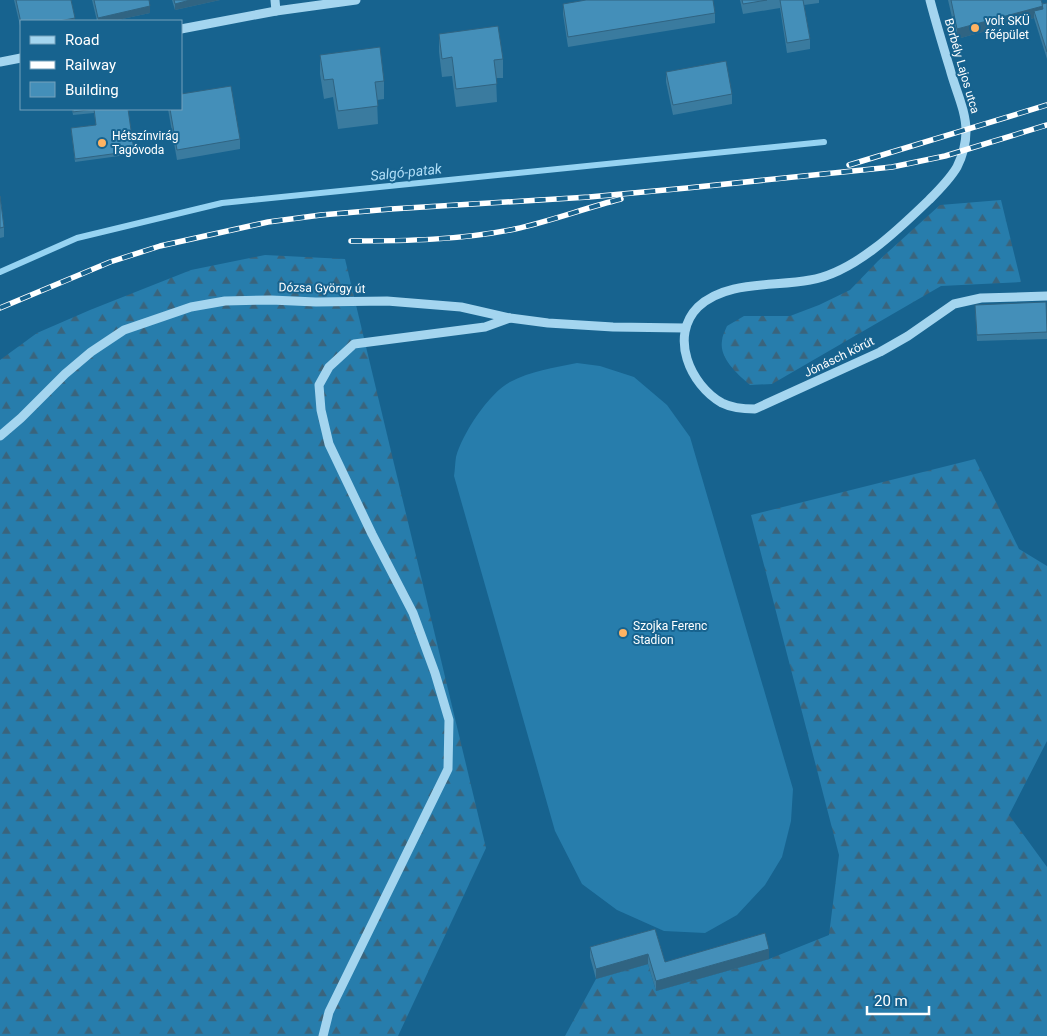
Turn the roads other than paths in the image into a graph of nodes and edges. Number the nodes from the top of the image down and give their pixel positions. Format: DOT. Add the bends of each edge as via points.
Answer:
graph roads {
  1 [pos="275,0"];
  2 [pos="356,0"];
  3 [pos="930,0"];
  4 [pos="276,11"];
  5 [pos="182,30"];
  6 [pos="20,58"];
  7 [pos="0,62"];
  8 [pos="1047,296"];
  9 [pos="510,318"];
  10 [pos="685,328"];
  11 [pos="0,436"];
  12 [pos="323,1036"];
  1 -- 4 [label="street"];
  2 -- 4 [label="street"];
  3 -- 10 [label="street, Borbély Lajos utca" via="966,123 964,151 951,175 910,220 877,247 849,264 811,280 726,291 699,307"];
  4 -- 5 [label="street"];
  6 -- 7 [label="street"];
  8 -- 10 [label="street, Jónásch körút" via="981,298 954,304 880,352 755,409 722,403 703,387 694,376 683,344"];
  9 -- 10 [label="street, Dózsa György út" via="567,324"];
  9 -- 11 [label="street, Dózsa György út" via="461,307 387,301 225,301 191,307 124,330 91,352"];
  9 -- 12 [label="street" via="485,327 354,344 329,367 319,385 321,410 330,444 413,613 449,720 448,769 329,1012"];
}
